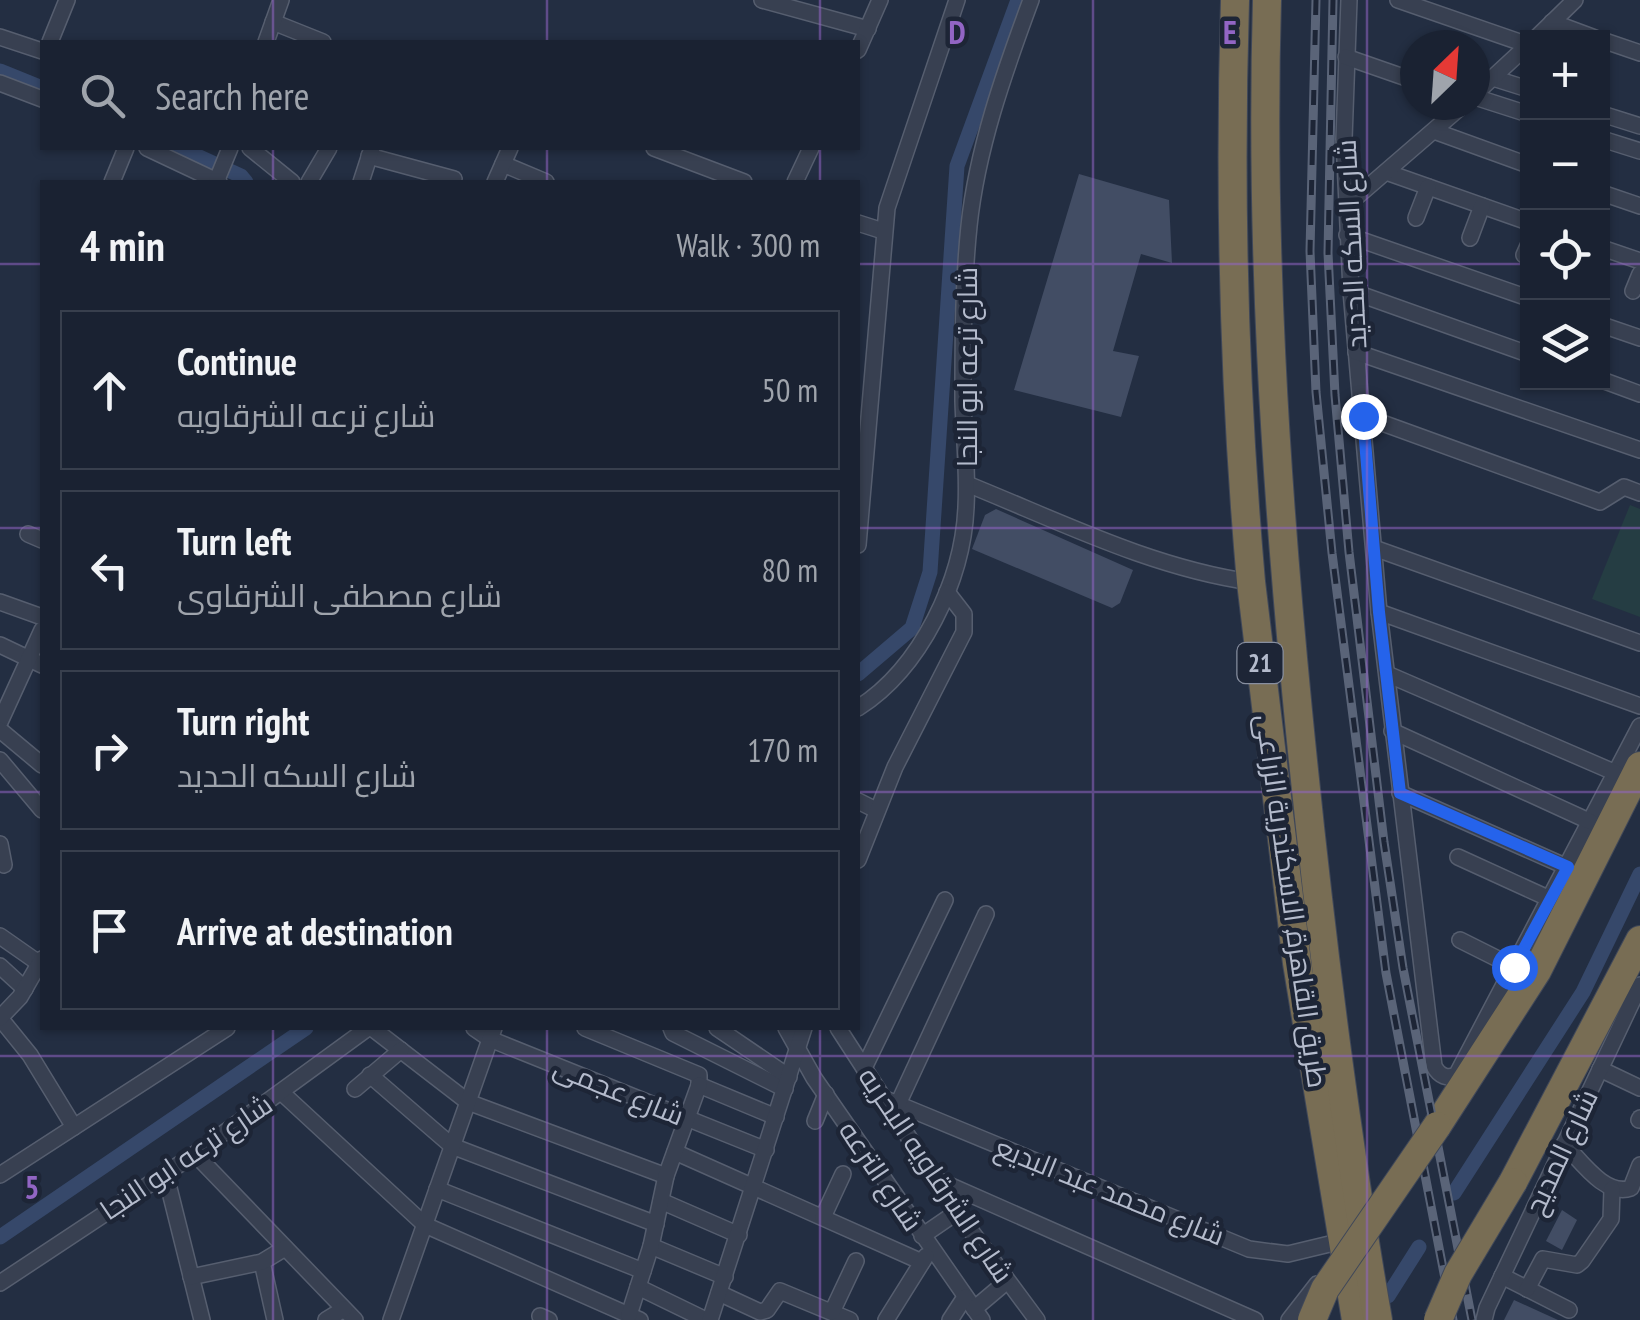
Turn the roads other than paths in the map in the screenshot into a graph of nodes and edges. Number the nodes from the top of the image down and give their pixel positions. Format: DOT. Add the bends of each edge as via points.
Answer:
graph roads {
  1 [pos="67,0"];
  2 [pos="280,0"];
  3 [pos="762,0"];
  4 [pos="880,0"];
  5 [pos="958,0"];
  6 [pos="1031,0"];
  7 [pos="1236,0"];
  8 [pos="1267,0"];
  9 [pos="1349,0"];
  10 [pos="1398,0"];
  11 [pos="1572,1"];
  12 [pos="273,22"];
  13 [pos="1552,22"];
  14 [pos="868,28"];
  15 [pos="1544,30"];
  16 [pos="1574,30"];
  17 [pos="0,37"];
  18 [pos="51,40"];
  19 [pos="267,40"];
  20 [pos="318,40"];
  21 [pos="1520,42"];
  22 [pos="1610,43"];
  23 [pos="860,46"];
  24 [pos="40,50"];
  25 [pos="1520,53"];
  26 [pos="1640,54"];
  27 [pos="1346,57"];
  28 [pos="1400,77"];
  29 [pos="1493,78"];
  30 [pos="1490,81"];
  31 [pos="0,83"];
  32 [pos="1520,86"];
  33 [pos="40,98"];
  34 [pos="1490,100"];
  35 [pos="1520,111"];
  36 [pos="1610,117"];
  37 [pos="1446,120"];
  38 [pos="1640,126"];
  39 [pos="1434,131"];
  40 [pos="1610,142"];
  41 [pos="125,150"];
  42 [pos="152,150"];
  43 [pos="229,150"];
  44 [pos="252,150"];
  45 [pos="328,150"];
  46 [pos="659,150"];
  47 [pos="811,150"];
  48 [pos="1640,151"];
  49 [pos="371,152"];
  50 [pos="395,155"];
  51 [pos="506,156"];
  52 [pos="1520,162"];
  53 [pos="1386,172"];
  54 [pos="454,178"];
  55 [pos="218,179"];
  56 [pos="113,180"];
  57 [pos="290,180"];
  58 [pos="310,180"];
  59 [pos="362,180"];
  60 [pos="496,180"];
  61 [pos="543,180"];
  62 [pos="739,180"];
  63 [pos="796,180"];
  64 [pos="1428,187"];
  65 [pos="1610,196"];
  66 [pos="1346,206"];
  67 [pos="1482,206"];
  68 [pos="1640,206"];
  69 [pos="1416,218"];
  70 [pos="1520,219"];
  71 [pos="860,224"];
  72 [pos="883,231"];
  73 [pos="1347,235"];
  74 [pos="1470,238"];
  75 [pos="1610,251"];
  76 [pos="1640,261"];
  77 [pos="1640,274"];
  78 [pos="1351,291"];
  79 [pos="1633,291"];
  80 [pos="1520,295"];
  81 [pos="1610,327"];
  82 [pos="1640,338"];
  83 [pos="1520,351"];
  84 [pos="1356,352"];
  85 [pos="1610,383"];
  86 [pos="1640,394"];
  87 [pos="863,403"];
  88 [pos="1363,416"];
  89 [pos="1640,450"];
  90 [pos="861,471"];
  91 [pos="966,484"];
  92 [pos="1640,492"];
  93 [pos="1374,548"];
  94 [pos="1252,582"];
  95 [pos="948,592"];
  96 [pos="0,602"];
  97 [pos="1379,612"];
  98 [pos="40,617"];
  99 [pos="1640,644"];
  100 [pos="0,645"];
  101 [pos="36,663"];
  102 [pos="1387,674"];
  103 [pos="860,706"];
  104 [pos="1640,706"];
  105 [pos="1,715"];
  106 [pos="1640,726"];
  107 [pos="0,730"];
  108 [pos="1392,731"];
  109 [pos="0,760"];
  110 [pos="40,763"];
  111 [pos="1628,769"];
  112 [pos="1400,793"];
  113 [pos="860,802"];
  114 [pos="40,808"];
  115 [pos="876,810"];
  116 [pos="1591,822"];
  117 [pos="0,844"];
  118 [pos="860,854"];
  119 [pos="1458,857"];
  120 [pos="4,865"];
  121 [pos="1568,867"];
  122 [pos="1550,899"];
  123 [pos="945,900"];
  124 [pos="986,914"];
  125 [pos="0,936"];
  126 [pos="1460,940"];
  127 [pos="1640,940"];
  128 [pos="40,961"];
  129 [pos="40,964"];
  130 [pos="0,966"];
  131 [pos="1514,967"];
  132 [pos="1640,985"];
  133 [pos="25,989"];
  134 [pos="0,1018"];
  135 [pos="225,1030"];
  136 [pos="367,1030"];
  137 [pos="373,1030"];
  138 [pos="590,1030"];
  139 [pos="672,1030"];
  140 [pos="717,1030"];
  141 [pos="721,1030"];
  142 [pos="787,1030"];
  143 [pos="803,1030"];
  144 [pos="839,1030"];
  145 [pos="492,1033"];
  146 [pos="798,1046"];
  147 [pos="401,1050"];
  148 [pos="708,1050"];
  149 [pos="864,1068"];
  150 [pos="1600,1069"];
  151 [pos="370,1076"];
  152 [pos="787,1083"];
  153 [pos="699,1084"];
  154 [pos="1640,1088"];
  155 [pos="354,1089"];
  156 [pos="281,1092"];
  157 [pos="826,1094"];
  158 [pos="890,1101"];
  159 [pos="468,1102"];
  160 [pos="687,1118"];
  161 [pos="776,1118"];
  162 [pos="815,1121"];
  163 [pos="74,1127"];
  164 [pos="1564,1144"];
  165 [pos="452,1146"];
  166 [pos="766,1150"];
  167 [pos="675,1152"];
  168 [pos="195,1154"];
  169 [pos="1640,1165"];
  170 [pos="165,1172"];
  171 [pos="842,1174"];
  172 [pos="0,1175"];
  173 [pos="666,1176"];
  174 [pos="934,1178"];
  175 [pos="755,1186"];
  176 [pos="438,1189"];
  177 [pos="1612,1189"];
  178 [pos="661,1201"];
  179 [pos="956,1212"];
  180 [pos="823,1217"];
  181 [pos="656,1224"];
  182 [pos="424,1226"];
  183 [pos="739,1234"];
  184 [pos="1343,1245"];
  185 [pos="651,1246"];
  186 [pos="285,1248"];
  187 [pos="925,1249"];
  188 [pos="856,1261"];
  189 [pos="262,1262"];
  190 [pos="1502,1276"];
  191 [pos="191,1277"];
  192 [pos="640,1279"];
  193 [pos="1006,1282"];
  194 [pos="0,1283"];
  195 [pos="722,1285"];
  196 [pos="1527,1289"];
  197 [pos="974,1309"];
  198 [pos="832,1312"];
  199 [pos="1559,1312"];
  200 [pos="350,1314"];
  201 [pos="634,1318"];
  202 [pos="202,1320"];
  203 [pos="275,1320"];
  204 [pos="326,1320"];
  205 [pos="392,1320"];
  206 [pos="708,1320"];
  207 [pos="850,1320"];
  208 [pos="886,1320"];
  209 [pos="950,1320"];
  210 [pos="1037,1320"];
  211 [pos="1255,1320"];
  212 [pos="1289,1320"];
  213 [pos="1312,1320"];
  214 [pos="1356,1320"];
  215 [pos="1378,1320"];
  216 [pos="1438,1320"];
  217 [pos="1484,1320"];
  1 -- 18 [label="street"];
  2 -- 12 [label="street"];
  3 -- 14 [label="street"];
  4 -- 14 [label="street"];
  5 -- 72 [label="street"];
  6 -- 91 [label="street, شارع ترعه ابو النجا" via="974,183 963,341"];
  7 -- 94 [label="highway, طريق القاهرة, الاسكندرية الزراعى / 21" via="1232,174"];
  8 -- 215 [label="highway, طريق القاهرة, الاسكندرية الزراعى / 21" via="1265,166 1279,520 1311,846"];
  9 -- 27 [label="street, شارع السكه الحديد"];
  10 -- 21 [label="street"];
  11 -- 13 [label="street"];
  12 -- 19 [label="street"];
  12 -- 20 [label="street"];
  13 -- 15 [label="street"];
  13 -- 16 [label="street"];
  14 -- 23 [label="street"];
  17 -- 24 [label="street"];
  22 -- 26 [label="street"];
  25 -- 29 [label="street"];
  27 -- 28 [label="street"];
  27 -- 66 [label="street, شارع السكه الحديد"];
  29 -- 30 [label="street"];
  29 -- 32 [label="street"];
  31 -- 33 [label="street"];
  34 -- 35 [label="street"];
  36 -- 38 [label="street"];
  37 -- 39 [label="street"];
  39 -- 52 [label="street"];
  39 -- 53 [label="street"];
  40 -- 48 [label="street"];
  41 -- 56 [label="street"];
  42 -- 55 [label="street"];
  43 -- 55 [label="street"];
  44 -- 57 [label="street"];
  45 -- 58 [label="street"];
  46 -- 62 [label="street"];
  47 -- 63 [label="street"];
  49 -- 50 [label="street"];
  49 -- 59 [label="street"];
  50 -- 54 [label="street"];
  51 -- 60 [label="street"];
  51 -- 61 [label="street"];
  53 -- 64 [label="street"];
  53 -- 66 [label="street"];
  64 -- 67 [label="street"];
  64 -- 69 [label="street"];
  65 -- 68 [label="street"];
  66 -- 73 [label="street, شارع السكه الحديد"];
  67 -- 70 [label="street"];
  67 -- 74 [label="street"];
  71 -- 72 [label="street"];
  72 -- 87 [label="street"];
  73 -- 78 [label="street, شارع السكه الحديد"];
  73 -- 80 [label="street"];
  75 -- 76 [label="street"];
  77 -- 79 [label="street"];
  78 -- 83 [label="street"];
  78 -- 84 [label="street, شارع السكه الحديد"];
  81 -- 82 [label="street"];
  84 -- 88 [label="street, شارع السكه الحديد"];
  84 -- 89 [label="street"];
  85 -- 86 [label="street"];
  87 -- 90 [label="street"];
  88 -- 92 [label="street" via="1600,502 1624,486"];
  88 -- 93 [label="street, شارع السكه الحديد"];
  91 -- 94 [label="street" via="1160,562"];
  91 -- 95 [label="street, شارع ترعه ابو النجا" via="960,553"];
  93 -- 97 [label="street, شارع السكه الحديد"];
  93 -- 99 [label="street"];
  94 -- 184 [label="highway, طريق القاهرة, الاسكندرية الزراعى / 21" via="1297,963"];
  95 -- 103 [label="street, شارع ترعه ابو النجا" via="904,664"];
  95 -- 115 [label="street" via="964,614 964,632"];
  96 -- 98 [label="street"];
  97 -- 102 [label="street, شارع السكه الحديد"];
  97 -- 104 [label="street"];
  100 -- 101 [label="street"];
  101 -- 105 [label="street"];
  102 -- 108 [label="street, شارع السكه الحديد"];
  102 -- 111 [label="street"];
  106 -- 111 [label="street"];
  107 -- 110 [label="street"];
  108 -- 112 [label="street, شارع السكه الحديد"];
  108 -- 116 [label="street"];
  109 -- 114 [label="street"];
  111 -- 116 [label="street"];
  111 -- 213 [label="highway, bridge" via="1552,943 1512,1013 1325,1289"];
  112 -- 121 [label="street"];
  112 -- 131 [label="street, شارع السكه الحديد" via="1434,1066 1446,1076 1457,1074"];
  113 -- 115 [label="street"];
  115 -- 118 [label="street"];
  116 -- 121 [label="street"];
  117 -- 120 [label="street"];
  119 -- 122 [label="street"];
  121 -- 122 [label="street"];
  122 -- 131 [label="street"];
  123 -- 149 [label="street"];
  124 -- 158 [label="street"];
  125 -- 128 [label="street"];
  126 -- 131 [label="street"];
  127 -- 216 [label="highway, bridge"];
  129 -- 133 [label="street"];
  130 -- 133 [label="street"];
  132 -- 150 [label="street, شارع المديح"];
  133 -- 134 [label="street"];
  134 -- 163 [label="street"];
  135 -- 163 [label="street"];
  136 -- 156 [label="street, شارع ترعه ابو النجا"];
  137 -- 147 [label="street"];
  138 -- 153 [label="street" via="697,1074"];
  139 -- 148 [label="street"];
  140 -- 148 [label="street"];
  141 -- 152 [label="street"];
  142 -- 146 [label="street, شارع الترعه"];
  143 -- 146 [label="street"];
  144 -- 149 [label="street, شارع الشرقاويه البحريه"];
  145 -- 159 [label="street"];
  145 -- 160 [label="street, شارع عجمى"];
  146 -- 152 [label="street"];
  146 -- 157 [label="street, شارع الترعه"];
  147 -- 151 [label="street"];
  147 -- 159 [label="street"];
  148 -- 152 [label="street"];
  149 -- 158 [label="street, شارع الشرقاويه البحريه"];
  150 -- 154 [label="street"];
  150 -- 164 [label="street, شارع المديح"];
  151 -- 155 [label="street"];
  151 -- 165 [label="street"];
  152 -- 161 [label="street"];
  153 -- 160 [label="street"];
  153 -- 161 [label="street"];
  156 -- 168 [label="street, شارع ترعه ابو النجا"];
  156 -- 182 [label="street"];
  157 -- 162 [label="street"];
  157 -- 187 [label="street, شارع الترعه"];
  158 -- 174 [label="street, شارع الشرقاويه البحريه"];
  158 -- 184 [label="street, شارع محمد عبد البديع" via="1249,1248 1288,1254"];
  159 -- 165 [label="street"];
  159 -- 173 [label="street"];
  160 -- 166 [label="street, شارع عجمى"];
  160 -- 167 [label="street"];
  161 -- 166 [label="street"];
  163 -- 172 [label="street"];
  164 -- 177 [label="street"];
  164 -- 190 [label="street, شارع المديح"];
  165 -- 176 [label="street"];
  165 -- 181 [label="street"];
  166 -- 175 [label="street"];
  167 -- 173 [label="street"];
  167 -- 175 [label="street"];
  168 -- 170 [label="street, شارع ترعه ابو النجا"];
  168 -- 186 [label="street"];
  169 -- 177 [label="street" via="1631,1188"];
  170 -- 191 [label="street"];
  170 -- 194 [label="street, شارع ترعه ابو النجا"];
  171 -- 180 [label="street"];
  173 -- 178 [label="street"];
  174 -- 179 [label="street, شارع الشرقاويه البحريه"];
  174 -- 211 [label="street"];
  175 -- 180 [label="street"];
  175 -- 183 [label="street"];
  176 -- 182 [label="street"];
  176 -- 192 [label="street"];
  177 -- 196 [label="street" via="1611,1219 1582,1261 1543,1260"];
  178 -- 181 [label="street"];
  178 -- 183 [label="street"];
  179 -- 187 [label="street"];
  179 -- 193 [label="street, شارع الشرقاويه البحريه"];
  180 -- 187 [label="street"];
  181 -- 185 [label="street"];
  182 -- 201 [label="street"];
  182 -- 205 [label="street"];
  183 -- 195 [label="street"];
  184 -- 212 [label="street"];
  184 -- 214 [label="highway, طريق القاهرة, الاسكندرية الزراعى / 21"];
  185 -- 192 [label="street"];
  185 -- 195 [label="street"];
  186 -- 189 [label="street"];
  186 -- 200 [label="street"];
  187 -- 197 [label="street, شارع الترعه"];
  187 -- 208 [label="street"];
  188 -- 198 [label="street"];
  189 -- 191 [label="street"];
  189 -- 203 [label="street"];
  190 -- 196 [label="street"];
  190 -- 217 [label="street, شارع المديح"];
  191 -- 202 [label="street"];
  192 -- 201 [label="street"];
  192 -- 206 [label="street"];
  193 -- 197 [label="street"];
  193 -- 210 [label="street, شارع الشرقاويه البحريه"];
  195 -- 198 [label="street" via="763,1312 780,1291"];
  195 -- 206 [label="street"];
  196 -- 199 [label="street"];
  197 -- 209 [label="street"];
  198 -- 207 [label="street"];
  200 -- 204 [label="street"];
}
